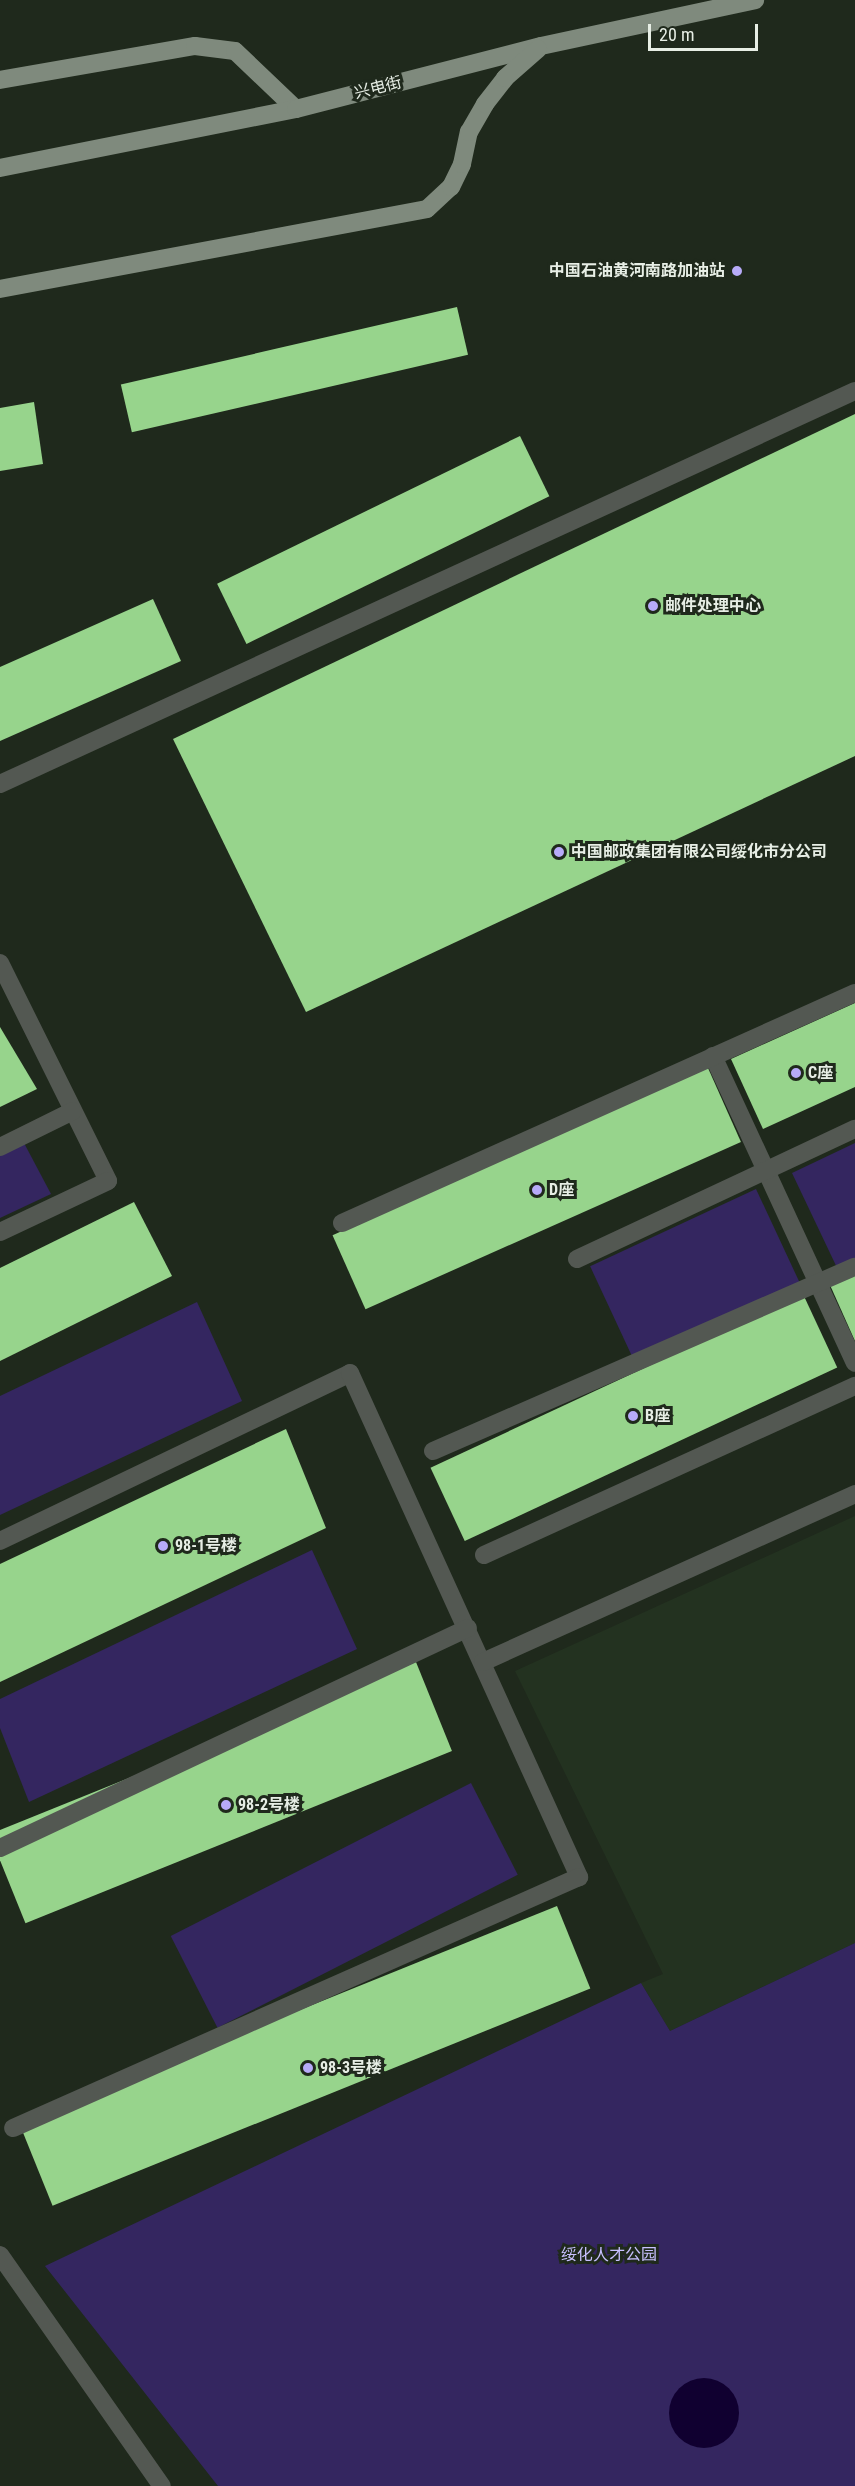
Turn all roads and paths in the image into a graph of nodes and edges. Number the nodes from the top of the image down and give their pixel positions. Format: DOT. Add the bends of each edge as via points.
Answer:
graph roads {
  1 [pos="755,0"];
  2 [pos="541,46"];
  3 [pos="0,80"];
  4 [pos="296,109"];
  5 [pos="0,168"];
  6 [pos="0,289"];
  7 [pos="855,390"];
  8 [pos="0,784"];
  9 [pos="0,963"];
  10 [pos="855,993"];
  11 [pos="17,996"];
  12 [pos="0,1004"];
  13 [pos="713,1056"];
  14 [pos="73,1111"];
  15 [pos="855,1129"];
  16 [pos="0,1147"];
  17 [pos="766,1170"];
  18 [pos="342,1223"];
  19 [pos="0,1232"];
  20 [pos="577,1259"];
  21 [pos="855,1267"];
  22 [pos="818,1283"];
  23 [pos="855,1362"];
  24 [pos="855,1386"];
  25 [pos="433,1451"];
  26 [pos="855,1494"];
  27 [pos="0,1541"];
  28 [pos="484,1555"];
  29 [pos="468,1628"];
  30 [pos="483,1662"];
  31 [pos="0,1848"];
  32 [pos="13,2128"];
  33 [pos="0,2255"];
  34 [pos="162,2486"];
  1 -- 2 [label="main road, 兴电街"];
  2 -- 4 [label="main road, 兴电街"];
  2 -- 6 [label="main road" via="505,78 484,104 469,132 462,164 451,187 427,209"];
  3 -- 4 [label="main road" via="195,46 235,51"];
  4 -- 5 [label="main road, 兴电街"];
  7 -- 8 [label="street"];
  9 -- 11 [label="street"];
  10 -- 13 [label="street"];
  11 -- 12 [label="street"];
  11 -- 14 [label="street"];
  13 -- 17 [label="street"];
  13 -- 18 [label="street"];
  14 -- 16 [label="street"];
  14 -- 19 [label="street" via="108,1181"];
  15 -- 17 [label="street"];
  17 -- 20 [label="street"];
  17 -- 22 [label="street"];
  21 -- 22 [label="street"];
  22 -- 23 [label="street"];
  22 -- 25 [label="street"];
  24 -- 28 [label="street"];
  26 -- 30 [label="street"];
  27 -- 29 [label="street" via="350,1373"];
  29 -- 30 [label="street"];
  29 -- 31 [label="street"];
  30 -- 32 [label="street" via="579,1877"];
  33 -- 34 [label="street"];
}
